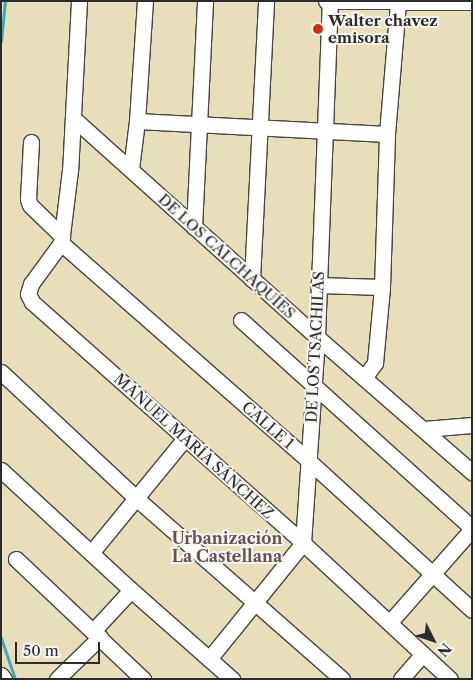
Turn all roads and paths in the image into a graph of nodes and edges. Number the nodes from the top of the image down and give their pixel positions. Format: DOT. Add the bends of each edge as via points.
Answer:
graph roads {
  1 [pos="79,1"];
  2 [pos="145,1"];
  3 [pos="205,1"];
  4 [pos="266,1"];
  5 [pos="326,1"];
  6 [pos="330,1"];
  7 [pos="472,2"];
  8 [pos="398,3"];
  9 [pos="73,118"];
  10 [pos="137,121"];
  11 [pos="198,124"];
  12 [pos="260,127"];
  13 [pos="326,131"];
  14 [pos="387,134"];
  15 [pos="31,142"];
  16 [pos="131,169"];
  17 [pos="194,228"];
  18 [pos="62,240"];
  19 [pos="252,279"];
  20 [pos="318,285"];
  21 [pos="382,287"];
  22 [pos="241,320"];
  23 [pos="316,337"];
  24 [pos="1,372"];
  25 [pos="364,378"];
  26 [pos="314,383"];
  27 [pos="472,425"];
  28 [pos="424,430"];
  29 [pos="185,438"];
  30 [pos="310,462"];
  31 [pos="1,470"];
  32 [pos="472,472"];
  33 [pos="136,498"];
  34 [pos="472,528"];
  35 [pos="303,543"];
  36 [pos="90,553"];
  37 [pos="16,559"];
  38 [pos="432,575"];
  39 [pos="131,590"];
  40 [pos="256,602"];
  41 [pos="472,610"];
  42 [pos="390,622"];
  43 [pos="97,634"];
  44 [pos="423,654"];
  45 [pos="210,659"];
  46 [pos="1,675"];
  47 [pos="4,679"];
  48 [pos="57,679"];
  49 [pos="143,679"];
  50 [pos="232,679"];
  51 [pos="342,679"];
  52 [pos="401,679"];
  53 [pos="450,679"];
  1 -- 9 [label="street"];
  2 -- 10 [label="street"];
  3 -- 11 [label="street"];
  4 -- 12 [label="street"];
  5 -- 6 [label="street"];
  6 -- 8 [label="street"];
  6 -- 13 [label="street, DE LOS TSACHILAS"];
  7 -- 8 [label="street"];
  8 -- 14 [label="street"];
  9 -- 16 [label="street, DE LOS CALCHAQUÍES"];
  9 -- 18 [label="street"];
  10 -- 11 [label="street"];
  10 -- 16 [label="street"];
  11 -- 12 [label="street"];
  11 -- 17 [label="street"];
  12 -- 13 [label="street"];
  12 -- 19 [label="street"];
  13 -- 14 [label="street"];
  13 -- 20 [label="street, DE LOS TSACHILAS"];
  14 -- 21 [label="street"];
  15 -- 18 [label="street, CALLE 1" via="28,200"];
  16 -- 17 [label="street, DE LOS CALCHAQUÍES"];
  17 -- 19 [label="street, DE LOS CALCHAQUÍES"];
  18 -- 29 [label="street, MANUEL MARÍA SÁNCHEZ" via="31,284 28,294 32,302"];
  18 -- 30 [label="street, CALLE 1"];
  19 -- 23 [label="street, DE LOS CALCHAQUÍES"];
  20 -- 21 [label="street"];
  20 -- 23 [label="street, DE LOS TSACHILAS"];
  21 -- 25 [label="street" via="375,363"];
  22 -- 26 [label="street"];
  23 -- 25 [label="street, DE LOS CALCHAQUÍES"];
  23 -- 26 [label="street, DE LOS TSACHILAS"];
  24 -- 33 [label="street"];
  25 -- 28 [label="street, DE LOS CALCHAQUÍES"];
  26 -- 30 [label="street, DE LOS TSACHILAS"];
  26 -- 34 [label="street"];
  27 -- 28 [label="street"];
  28 -- 32 [label="street, DE LOS CALCHAQUÍES"];
  29 -- 33 [label="street"];
  29 -- 35 [label="street, MANUEL MARÍA SÁNCHEZ"];
  30 -- 35 [label="street, DE LOS TSACHILAS"];
  30 -- 38 [label="street, CALLE 1"];
  31 -- 36 [label="street"];
  33 -- 36 [label="street"];
  33 -- 40 [label="street"];
  34 -- 38 [label="street"];
  35 -- 40 [label="street"];
  35 -- 42 [label="street, MANUEL MARÍA SÁNCHEZ"];
  36 -- 39 [label="street"];
  37 -- 43 [label="street"];
  38 -- 41 [label="street, CALLE 1"];
  38 -- 42 [label="street"];
  39 -- 43 [label="street"];
  39 -- 45 [label="street"];
  40 -- 45 [label="street"];
  40 -- 51 [label="street"];
  42 -- 44 [label="street, MANUEL MARÍA SÁNCHEZ"];
  43 -- 48 [label="street"];
  43 -- 49 [label="street"];
  44 -- 52 [label="street"];
  44 -- 53 [label="street, MANUEL MARÍA SÁNCHEZ"];
  45 -- 50 [label="street"];
  46 -- 47 [label="street"];
}
